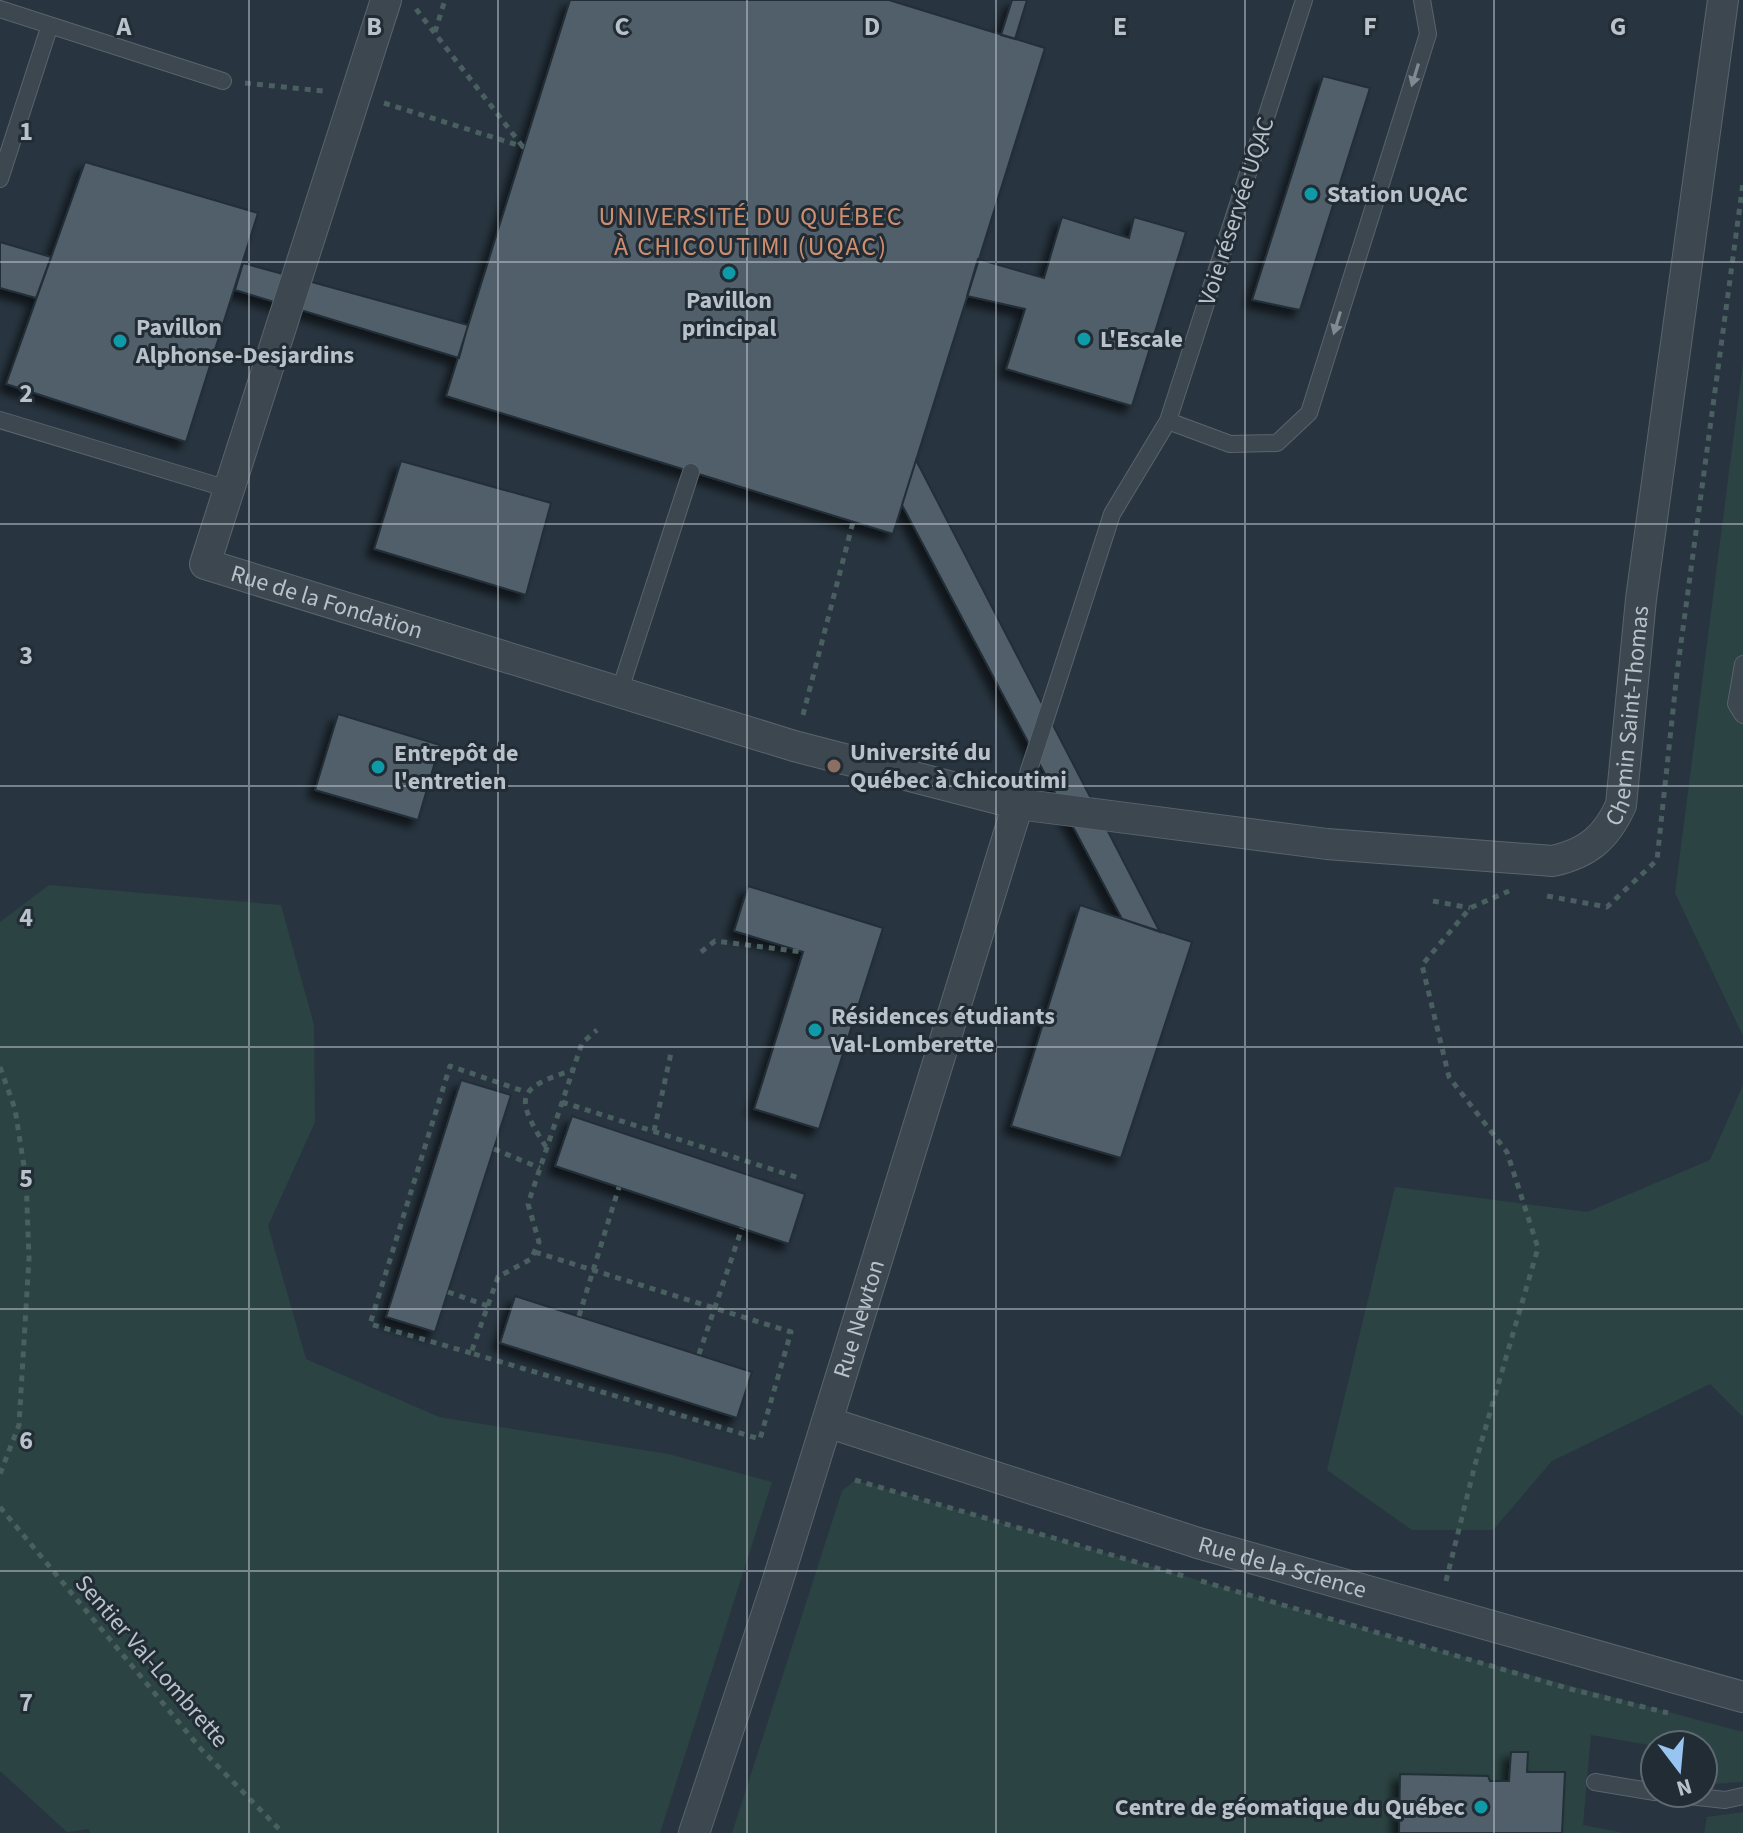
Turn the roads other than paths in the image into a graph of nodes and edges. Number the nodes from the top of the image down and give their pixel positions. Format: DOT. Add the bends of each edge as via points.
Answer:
graph roads {
  1 [pos="386,0"];
  2 [pos="1304,0"];
  3 [pos="1422,0"];
  4 [pos="1723,0"];
  5 [pos="0,9"];
  6 [pos="49,28"];
  7 [pos="223,81"];
  8 [pos="0,179"];
  9 [pos="0,420"];
  10 [pos="1168,421"];
  11 [pos="691,472"];
  12 [pos="228,489"];
  13 [pos="1743,664"];
  14 [pos="619,693"];
  15 [pos="1743,715"];
  16 [pos="1018,804"];
  17 [pos="827,1422"];
  18 [pos="1743,1697"];
  19 [pos="1595,1782"];
  20 [pos="1639,1789"];
  21 [pos="1743,1796"];
  22 [pos="1719,1799"];
  23 [pos="694,1833"];
  1 -- 12 [label="street, Rue de la Fondation"];
  2 -- 10 [label="lane, Voie réservée UQAC"];
  3 -- 10 [label="lane, one-way" via="1428,34 1309,413 1277,443 1230,444"];
  4 -- 16 [label="street, Chemin Saint-Thomas" via="1641,599 1621,805 1611,827 1576,856 1553,861 1327,844"];
  5 -- 6 [label="lane"];
  6 -- 7 [label="lane"];
  6 -- 8 [label="lane"];
  9 -- 12 [label="lane"];
  10 -- 16 [label="lane, Voie réservée UQAC" via="1112,514"];
  11 -- 14 [label="lane"];
  12 -- 14 [label="street, Rue de la Fondation" via="205,564"];
  13 -- 15 [label="lane" via="1736,704"];
  14 -- 16 [label="street, Rue de la Fondation" via="794,746"];
  16 -- 17 [label="street, Rue Newton"];
  17 -- 18 [label="street, Rue de la Science" via="1198,1543"];
  17 -- 23 [label="street, Rue Newton"];
  19 -- 20 [label="lane"];
  21 -- 22 [label="lane"];
}
